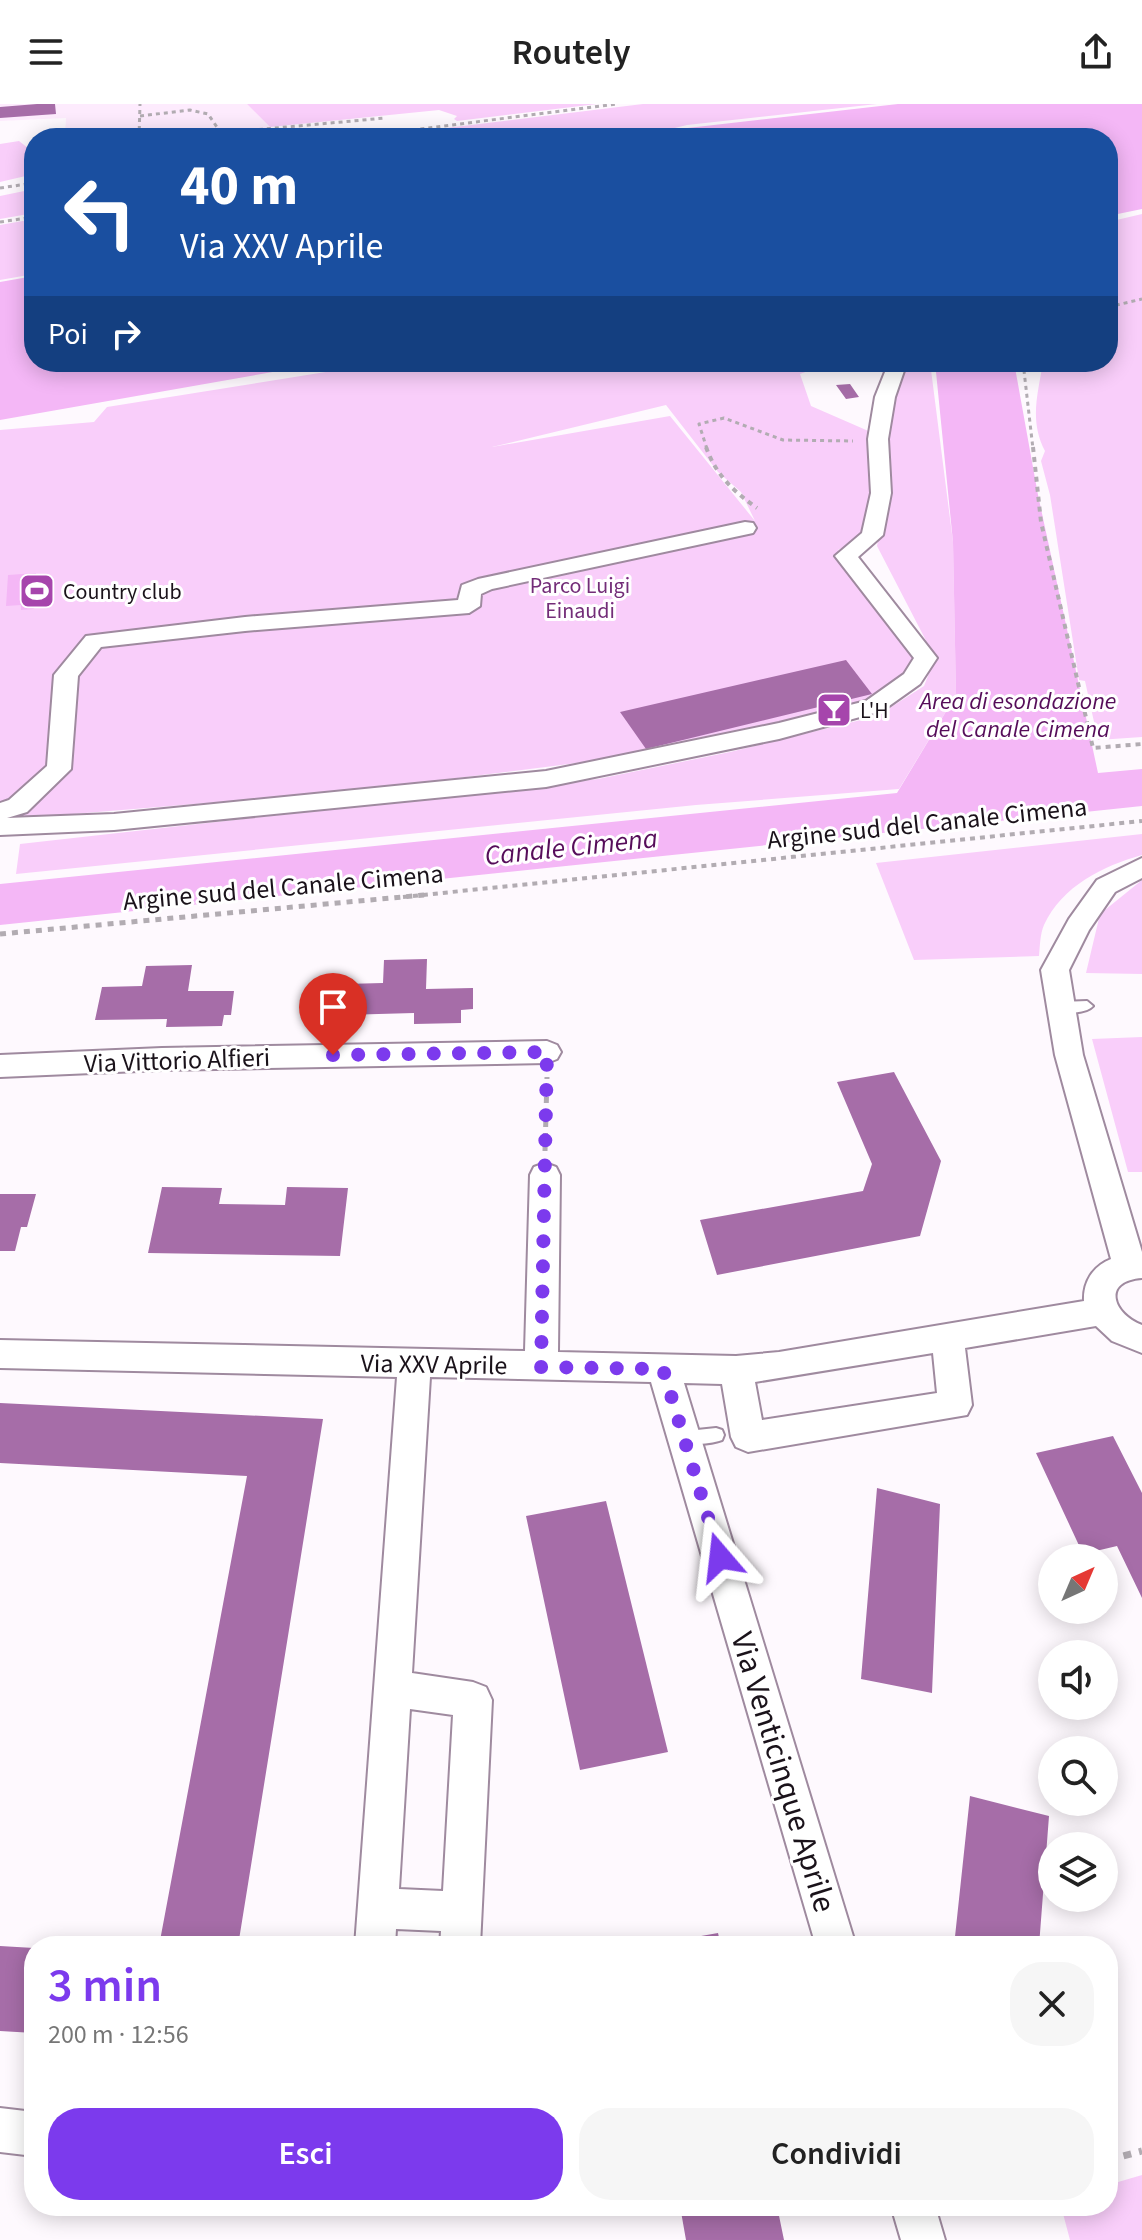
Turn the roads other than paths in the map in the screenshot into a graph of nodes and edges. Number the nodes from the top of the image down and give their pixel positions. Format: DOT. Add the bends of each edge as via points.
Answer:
graph roads {
  1 [pos="894,372"];
  2 [pos="745,528"];
  3 [pos="0,812"];
  4 [pos="0,827"];
  5 [pos="1142,867"];
  6 [pos="547,1052"];
  7 [pos="0,1066"];
  8 [pos="545,1175"];
  9 [pos="1135,1265"];
  10 [pos="1103,1311"];
  11 [pos="948,1338"];
  12 [pos="1142,1339"];
  13 [pos="0,1354"];
  14 [pos="414,1364"];
  15 [pos="541,1367"];
  16 [pos="663,1369"];
  17 [pos="736,1370"];
  18 [pos="392,1688"];
  19 [pos="376,1927"];
  20 [pos="461,1929"];
  21 [pos="833,1936"];
  22 [pos="0,2130"];
  23 [pos="24,2133"];
  24 [pos="916,2216"];
  25 [pos="923,2240"];
  1 -- 4 [label="street" via="878,439 881,493 872,535 846,556 926,658 912,679 874,706 546,779 114,822"];
  2 -- 3 [label="street" via="486,584 470,590 469,606 94,641 66,675 59,769 18,806"];
  5 -- 9 [label="street" via="1106,886 1055,970 1072,1070"];
  6 -- 7 [label="street, Via Vittorio Alfieri"];
  8 -- 15 [label="street"];
  9 -- 10 [label="street" via="1112,1271 1101,1285"];
  10 -- 11 [label="street, Via XXV Aprile"];
  10 -- 12 [label="street" via="1120,1330"];
  11 -- 17 [label="street, Via XXV Aprile"];
  11 -- 17 [label="street" via="955,1405 748,1437"];
  13 -- 14 [label="street, Via XXV Aprile"];
  14 -- 15 [label="street, Via XXV Aprile"];
  14 -- 18 [label="street"];
  15 -- 16 [label="street, Via XXV Aprile"];
  16 -- 17 [label="street, Via XXV Aprile"];
  16 -- 21 [label="street, Via Venticinque Aprile" via="700,1436"];
  18 -- 19 [label="street"];
  18 -- 20 [label="street" via="473,1700"];
  19 -- 20 [label="street"];
  22 -- 23 [label="street"];
  24 -- 25 [label="street"];
}
